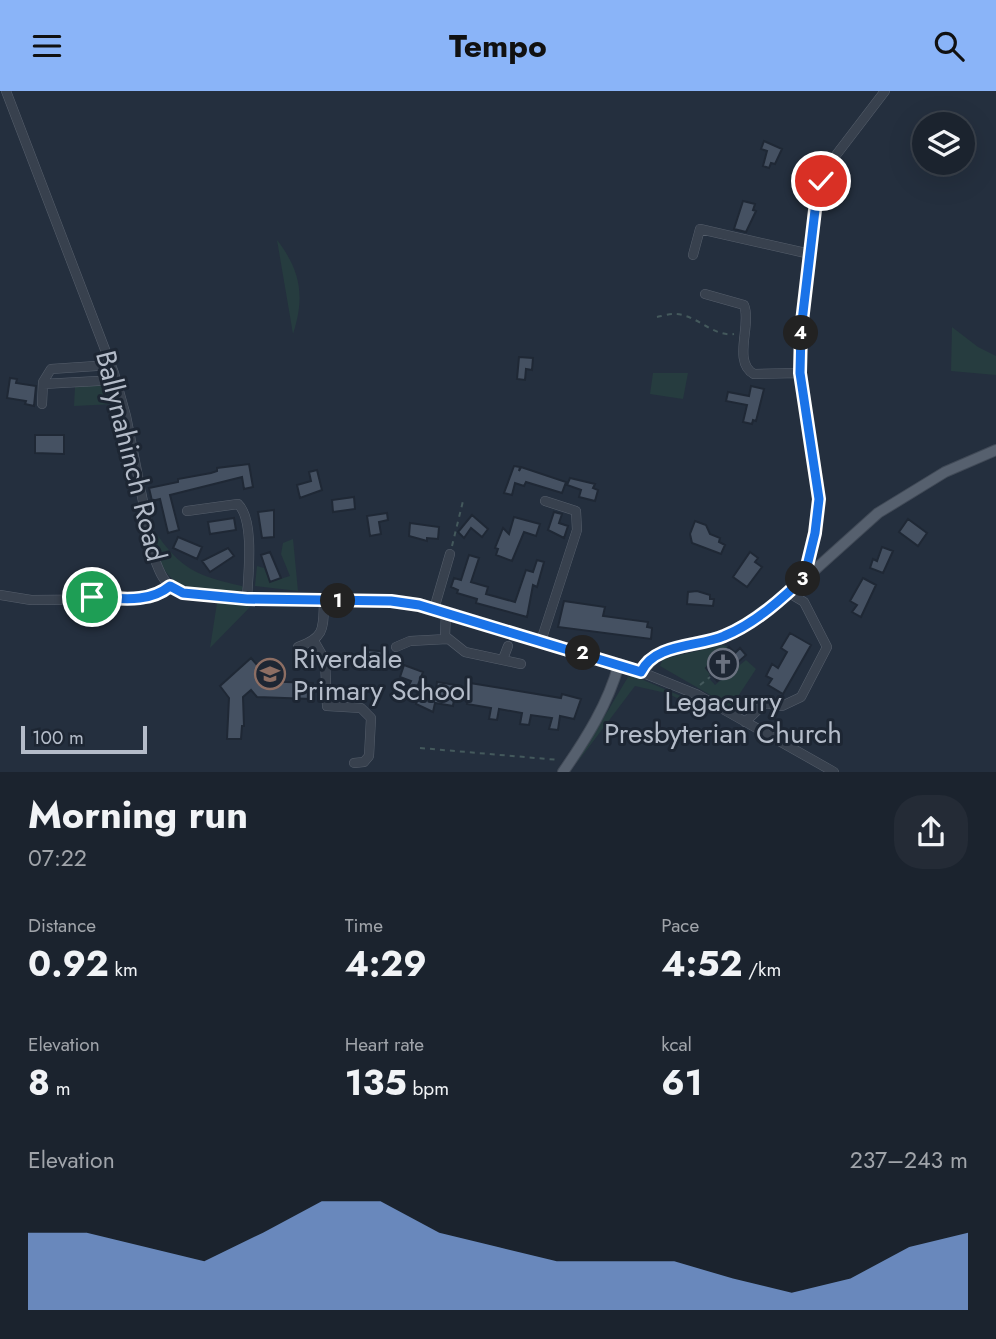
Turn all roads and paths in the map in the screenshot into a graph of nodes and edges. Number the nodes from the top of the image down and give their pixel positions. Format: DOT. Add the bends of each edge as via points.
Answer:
graph roads {
  1 [pos="6,91"];
  2 [pos="885,91"];
  3 [pos="810,254"];
  4 [pos="694,255"];
  5 [pos="705,294"];
  6 [pos="657,317"];
  7 [pos="746,332"];
  8 [pos="111,365"];
  9 [pos="800,373"];
  10 [pos="116,380"];
  11 [pos="43,384"];
  12 [pos="42,404"];
  13 [pos="996,450"];
  14 [pos="463,501"];
  15 [pos="545,501"];
  16 [pos="200,522"];
  17 [pos="450,554"];
  18 [pos="808,574"];
  19 [pos="170,586"];
  20 [pos="789,593"];
  21 [pos="0,596"];
  22 [pos="247,599"];
  23 [pos="324,600"];
  24 [pos="434,609"];
  25 [pos="446,613"];
  26 [pos="447,639"];
  27 [pos="314,641"];
  28 [pos="541,641"];
  29 [pos="508,646"];
  30 [pos="298,647"];
  31 [pos="396,647"];
  32 [pos="503,659"];
  33 [pos="521,664"];
  34 [pos="619,664"];
  35 [pos="641,672"];
  36 [pos="710,677"];
  37 [pos="695,694"];
  38 [pos="746,722"];
  39 [pos="421,748"];
  40 [pos="571,761"];
  41 [pos="354,763"];
  42 [pos="563,772"];
  43 [pos="834,772"];
  1 -- 8 [label="street, Ballynahinch Road"];
  2 -- 3 [label="street" via="823,175"];
  3 -- 4 [label="street" via="700,229"];
  3 -- 9 [label="street"];
  5 -- 7 [label="street" via="744,305"];
  6 -- 7 [label="path" via="676,314 723,335"];
  7 -- 9 [label="street" via="744,359 750,372"];
  8 -- 10 [label="street, Ballynahinch Road"];
  8 -- 11 [label="street" via="51,369"];
  9 -- 18 [label="street" via="819,499"];
  10 -- 11 [label="street"];
  10 -- 19 [label="street, Ballynahinch Road" via="150,544 159,572"];
  11 -- 12 [label="street"];
  13 -- 18 [label="main road" via="946,471 887,507"];
  14 -- 17 [label="path"];
  15 -- 28 [label="street" via="576,511 577,530"];
  16 -- 22 [label="street" via="192,510 238,504 244,509 249,545"];
  17 -- 24 [label="street"];
  18 -- 20 [label="main road"];
  19 -- 21 [label="street" via="149,599"];
  19 -- 22 [label="street, Ballynahinch Road" via="183,593"];
  20 -- 35 [label="main road" via="725,636 658,654"];
  20 -- 38 [label="street" via="804,602 827,647 801,697 782,706 765,702"];
  22 -- 23 [label="street, Ballynahinch Road"];
  23 -- 24 [label="street, Ballynahinch Road" via="391,601"];
  23 -- 27 [label="street" via="324,625"];
  24 -- 25 [label="street, Ballynahinch Road"];
  25 -- 26 [label="street"];
  25 -- 28 [label="street, Ballynahinch Road"];
  26 -- 31 [label="street" via="410,641"];
  26 -- 32 [label="street" via="465,652"];
  27 -- 30 [label="street"];
  27 -- 41 [label="street" via="325,660 327,706 361,708 371,717 369,756"];
  28 -- 34 [label="street, Ballynahinch Road"];
  29 -- 32 [label="street"];
  32 -- 33 [label="street"];
  34 -- 35 [label="main road"];
  34 -- 40 [label="main road" via="609,694"];
  35 -- 37 [label="street"];
  36 -- 37 [label="path"];
  37 -- 38 [label="street"];
  38 -- 43 [label="street"];
  39 -- 40 [label="path"];
  40 -- 42 [label="main road"];
}
